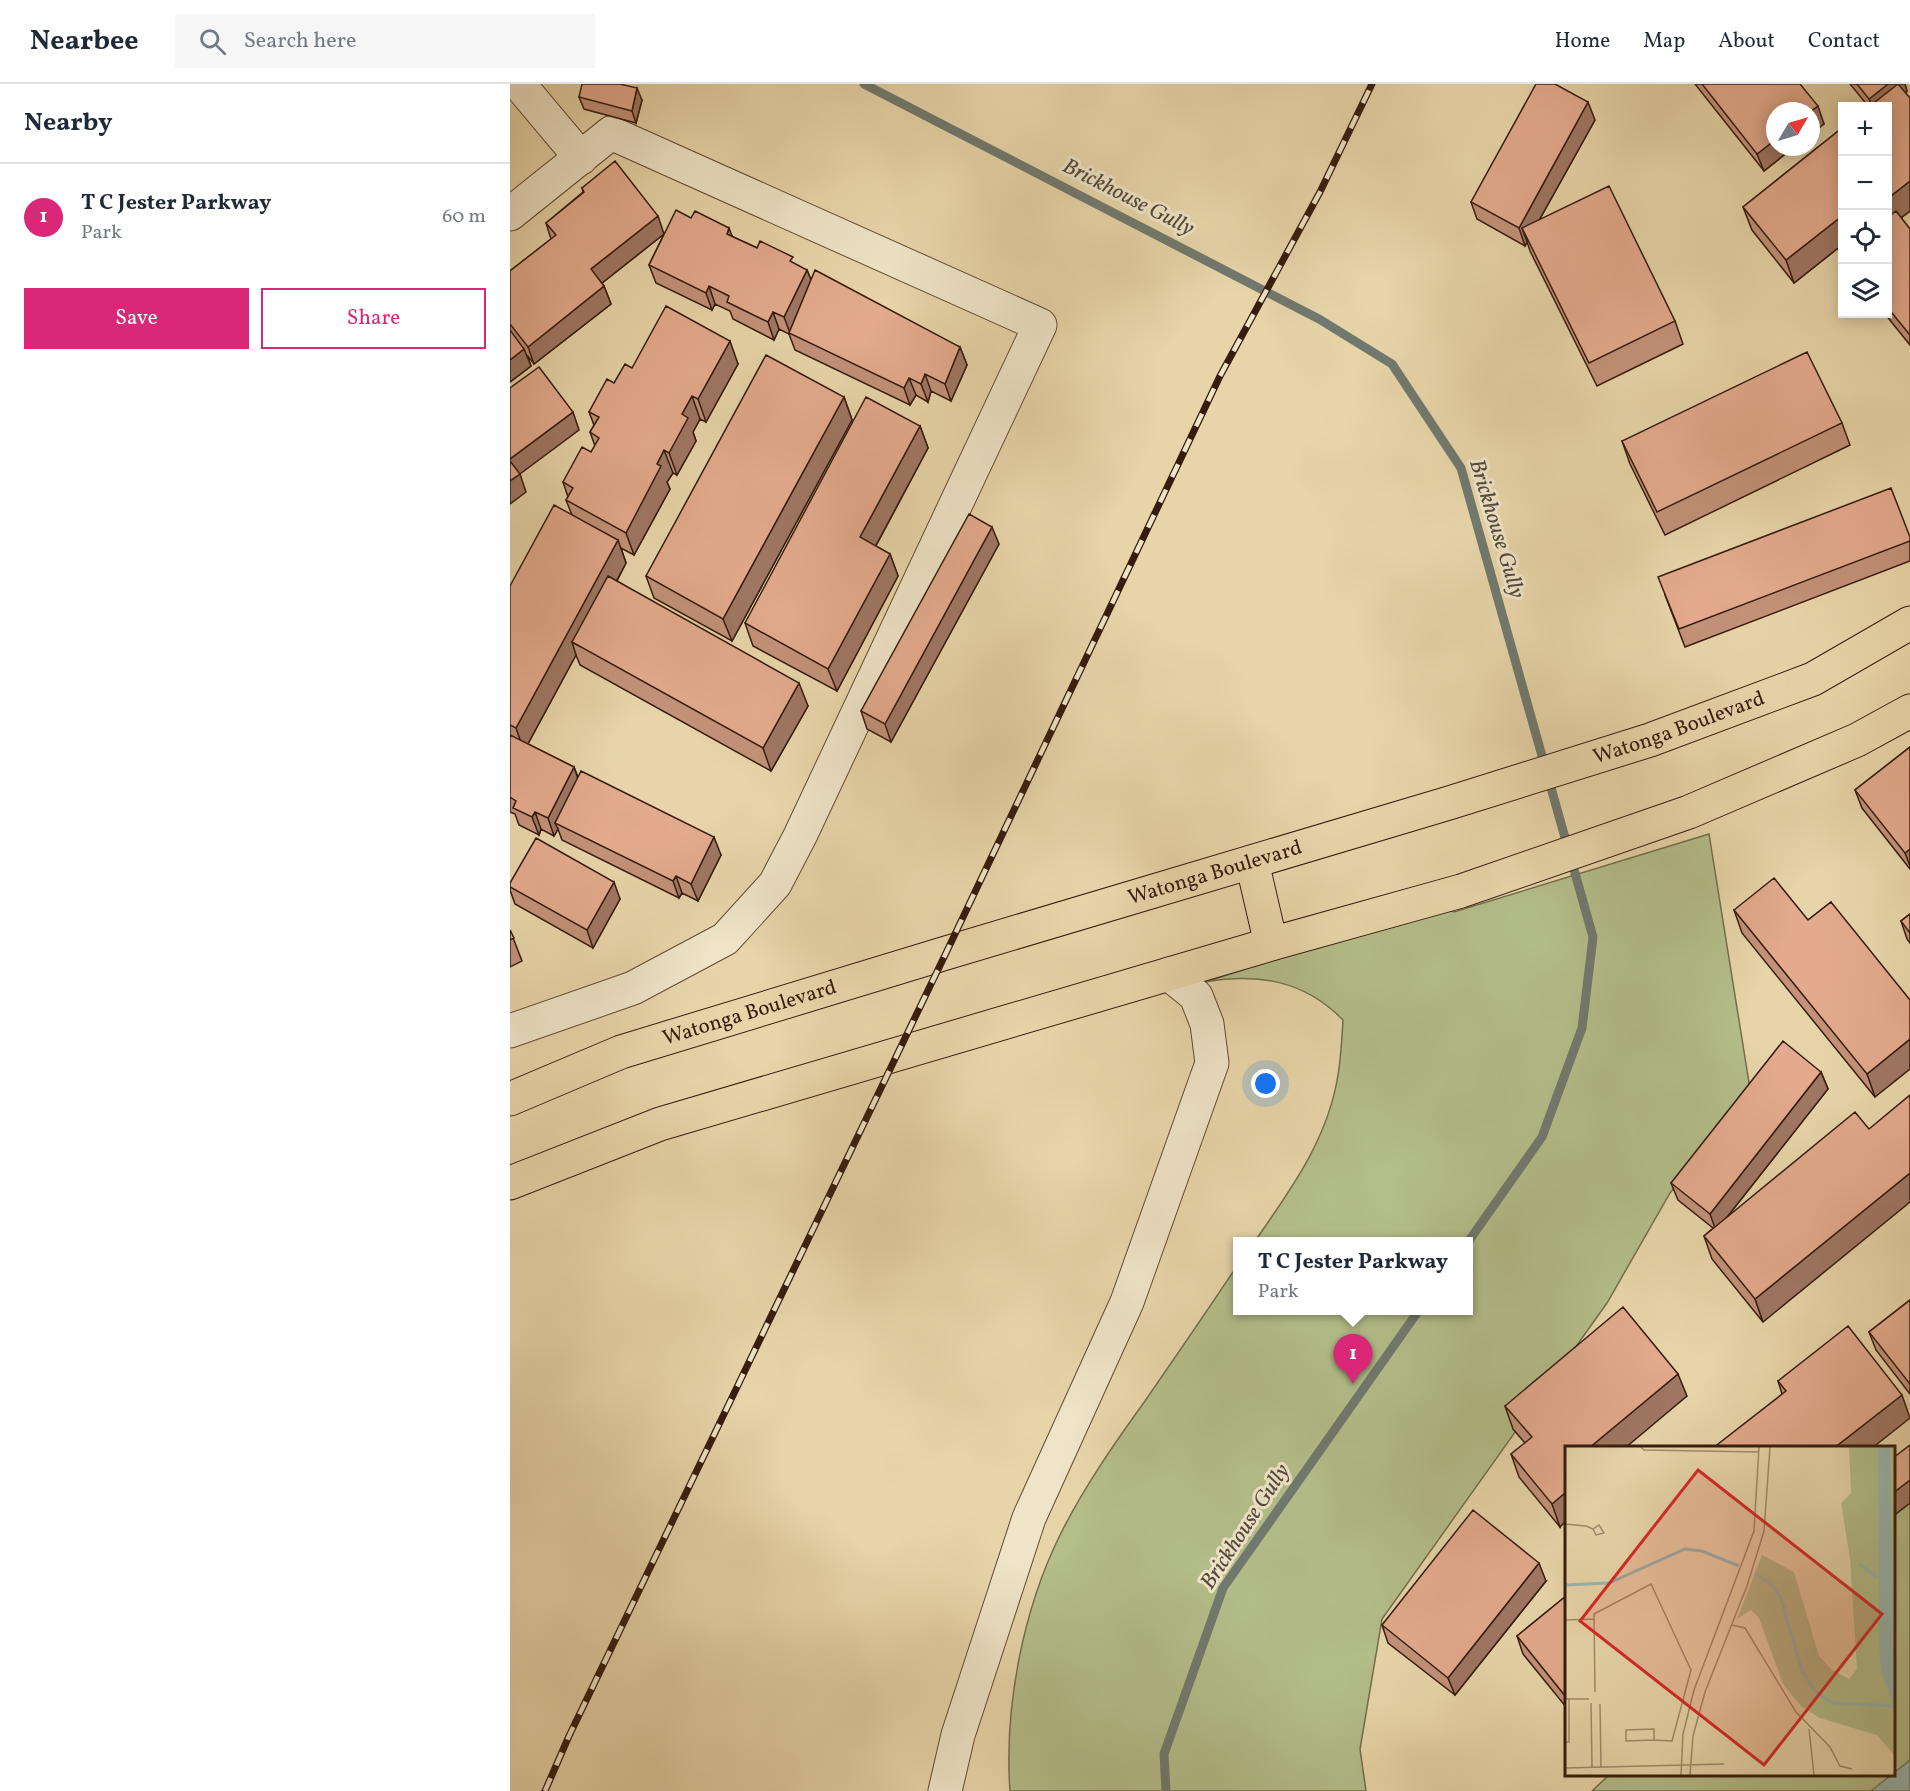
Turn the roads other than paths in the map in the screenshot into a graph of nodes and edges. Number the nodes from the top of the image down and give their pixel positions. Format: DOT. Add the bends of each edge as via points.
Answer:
graph roads {
  1 [pos="519,84"];
  2 [pos="581,158"];
  3 [pos="510,214"];
  4 [pos="1910,623"];
  5 [pos="1910,711"];
  6 [pos="1252,862"];
  7 [pos="1271,944"];
  8 [pos="1169,974"];
  9 [pos="510,1031"];
  10 [pos="510,1100"];
  11 [pos="510,1183"];
  12 [pos="945,1791"];
  1 -- 2 [label="lane"];
  2 -- 3 [label="lane"];
  2 -- 9 [label="lane" via="611,133 1040,325 775,884 725,939 633,988"];
  4 -- 6 [label="main road, Watonga Boulevard" via="1813,679 1650,740"];
  5 -- 7 [label="main road" via="1857,740 1689,812 1461,891"];
  6 -- 7 [label="main road"];
  6 -- 10 [label="main road, Watonga Boulevard" via="621,1052"];
  7 -- 8 [label="main road"];
  8 -- 11 [label="main road" via="660,1125"];
  8 -- 12 [label="lane" via="1197,996 1207,1024 1212,1063 1127,1302 1029,1518 958,1735"];
}
